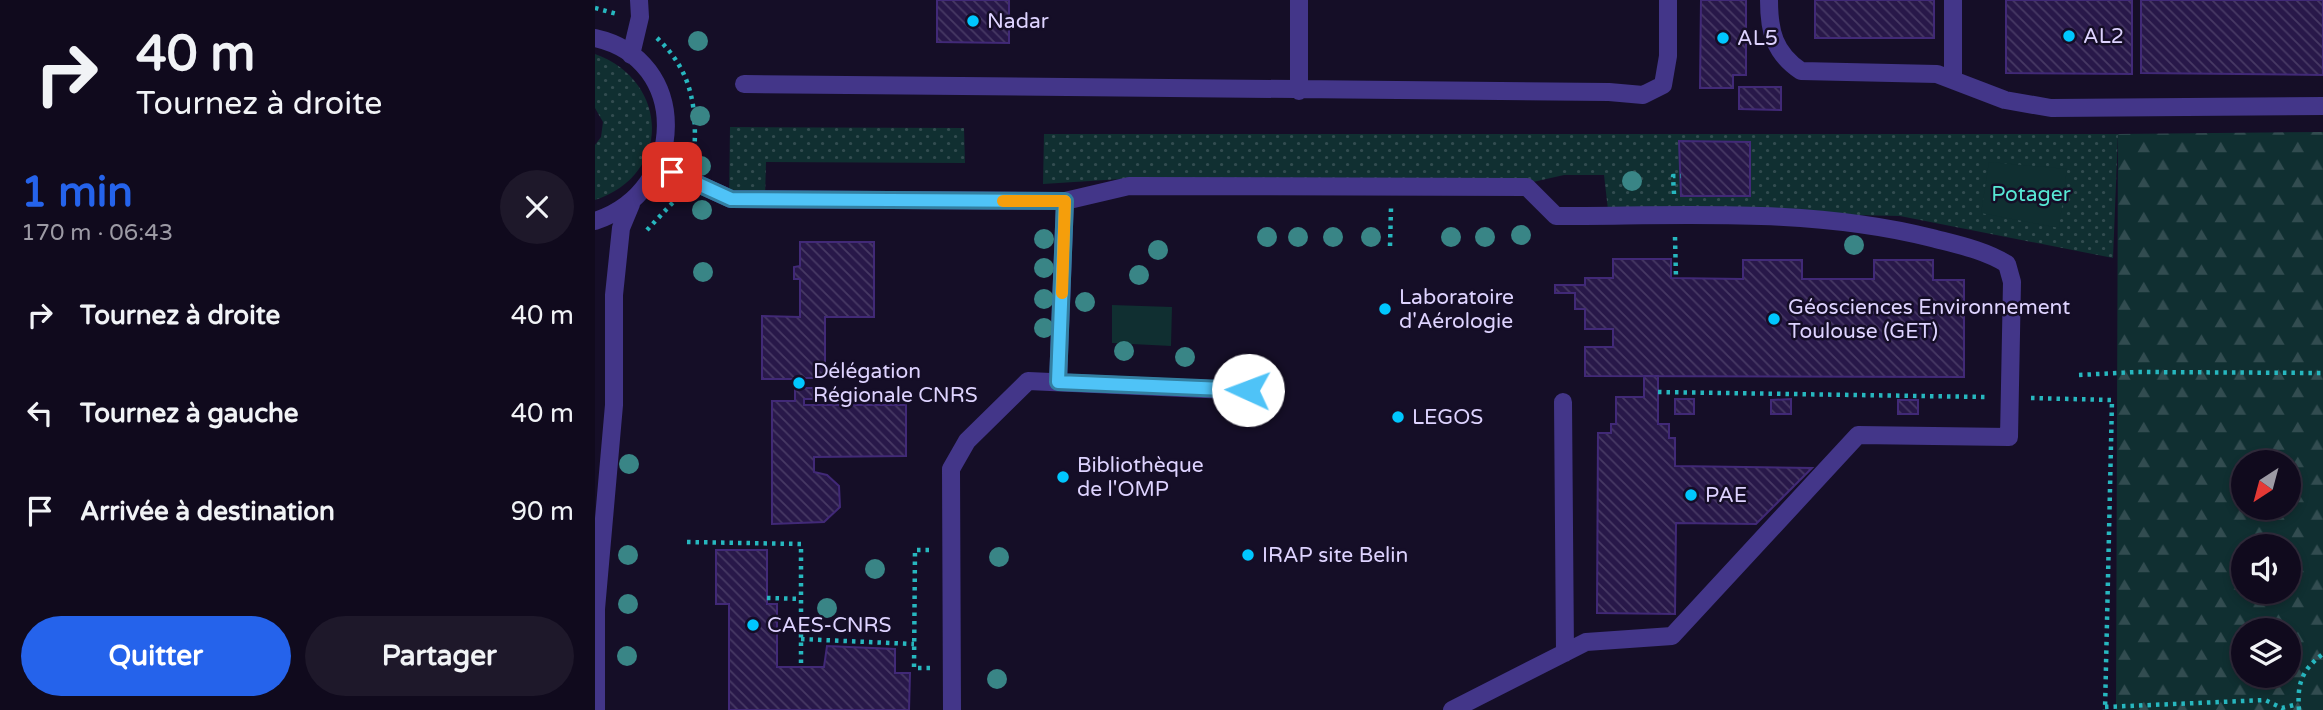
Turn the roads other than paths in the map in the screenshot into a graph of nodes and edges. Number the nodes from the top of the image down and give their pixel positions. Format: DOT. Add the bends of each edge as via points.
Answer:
graph roads {
  1 [pos="639,0"];
  2 [pos="1299,0"];
  3 [pos="1668,0"];
  4 [pos="1769,0"];
  5 [pos="1954,0"];
  6 [pos="595,38"];
  7 [pos="631,55"];
  8 [pos="1953,77"];
  9 [pos="744,85"];
  10 [pos="1299,91"];
  11 [pos="2323,106"];
  12 [pos="659,166"];
  13 [pos="1065,201"];
  14 [pos="631,204"];
  15 [pos="595,221"];
  16 [pos="1058,382"];
  17 [pos="1275,392"];
  18 [pos="1563,402"];
  19 [pos="1565,653"];
  20 [pos="596,710"];
  21 [pos="952,710"];
  22 [pos="1452,710"];
  1 -- 7 [label="street"];
  2 -- 10 [label="street"];
  3 -- 10 [label="street" via="1663,85 1643,95"];
  4 -- 8 [label="street" via="1774,42 1801,71"];
  5 -- 8 [label="street"];
  6 -- 7 [label="street"];
  7 -- 12 [label="street" via="660,94 666,142"];
  8 -- 11 [label="street" via="2005,100 2051,108"];
  9 -- 10 [label="street"];
  12 -- 13 [label="street" via="731,199"];
  12 -- 14 [label="street"];
  13 -- 16 [label="street"];
  13 -- 19 [label="street" via="1129,186 1527,187 1556,216 1799,216 1892,228 1989,253 2007,264 2012,282 2009,437 1858,435 1672,636 1585,642"];
  14 -- 15 [label="street"];
  14 -- 20 [label="street" via="621,228 614,295 614,405 596,609"];
  16 -- 17 [label="street"];
  16 -- 21 [label="street" via="1028,382 967,441 951,469"];
  18 -- 19 [label="street"];
  19 -- 22 [label="street"];
}
